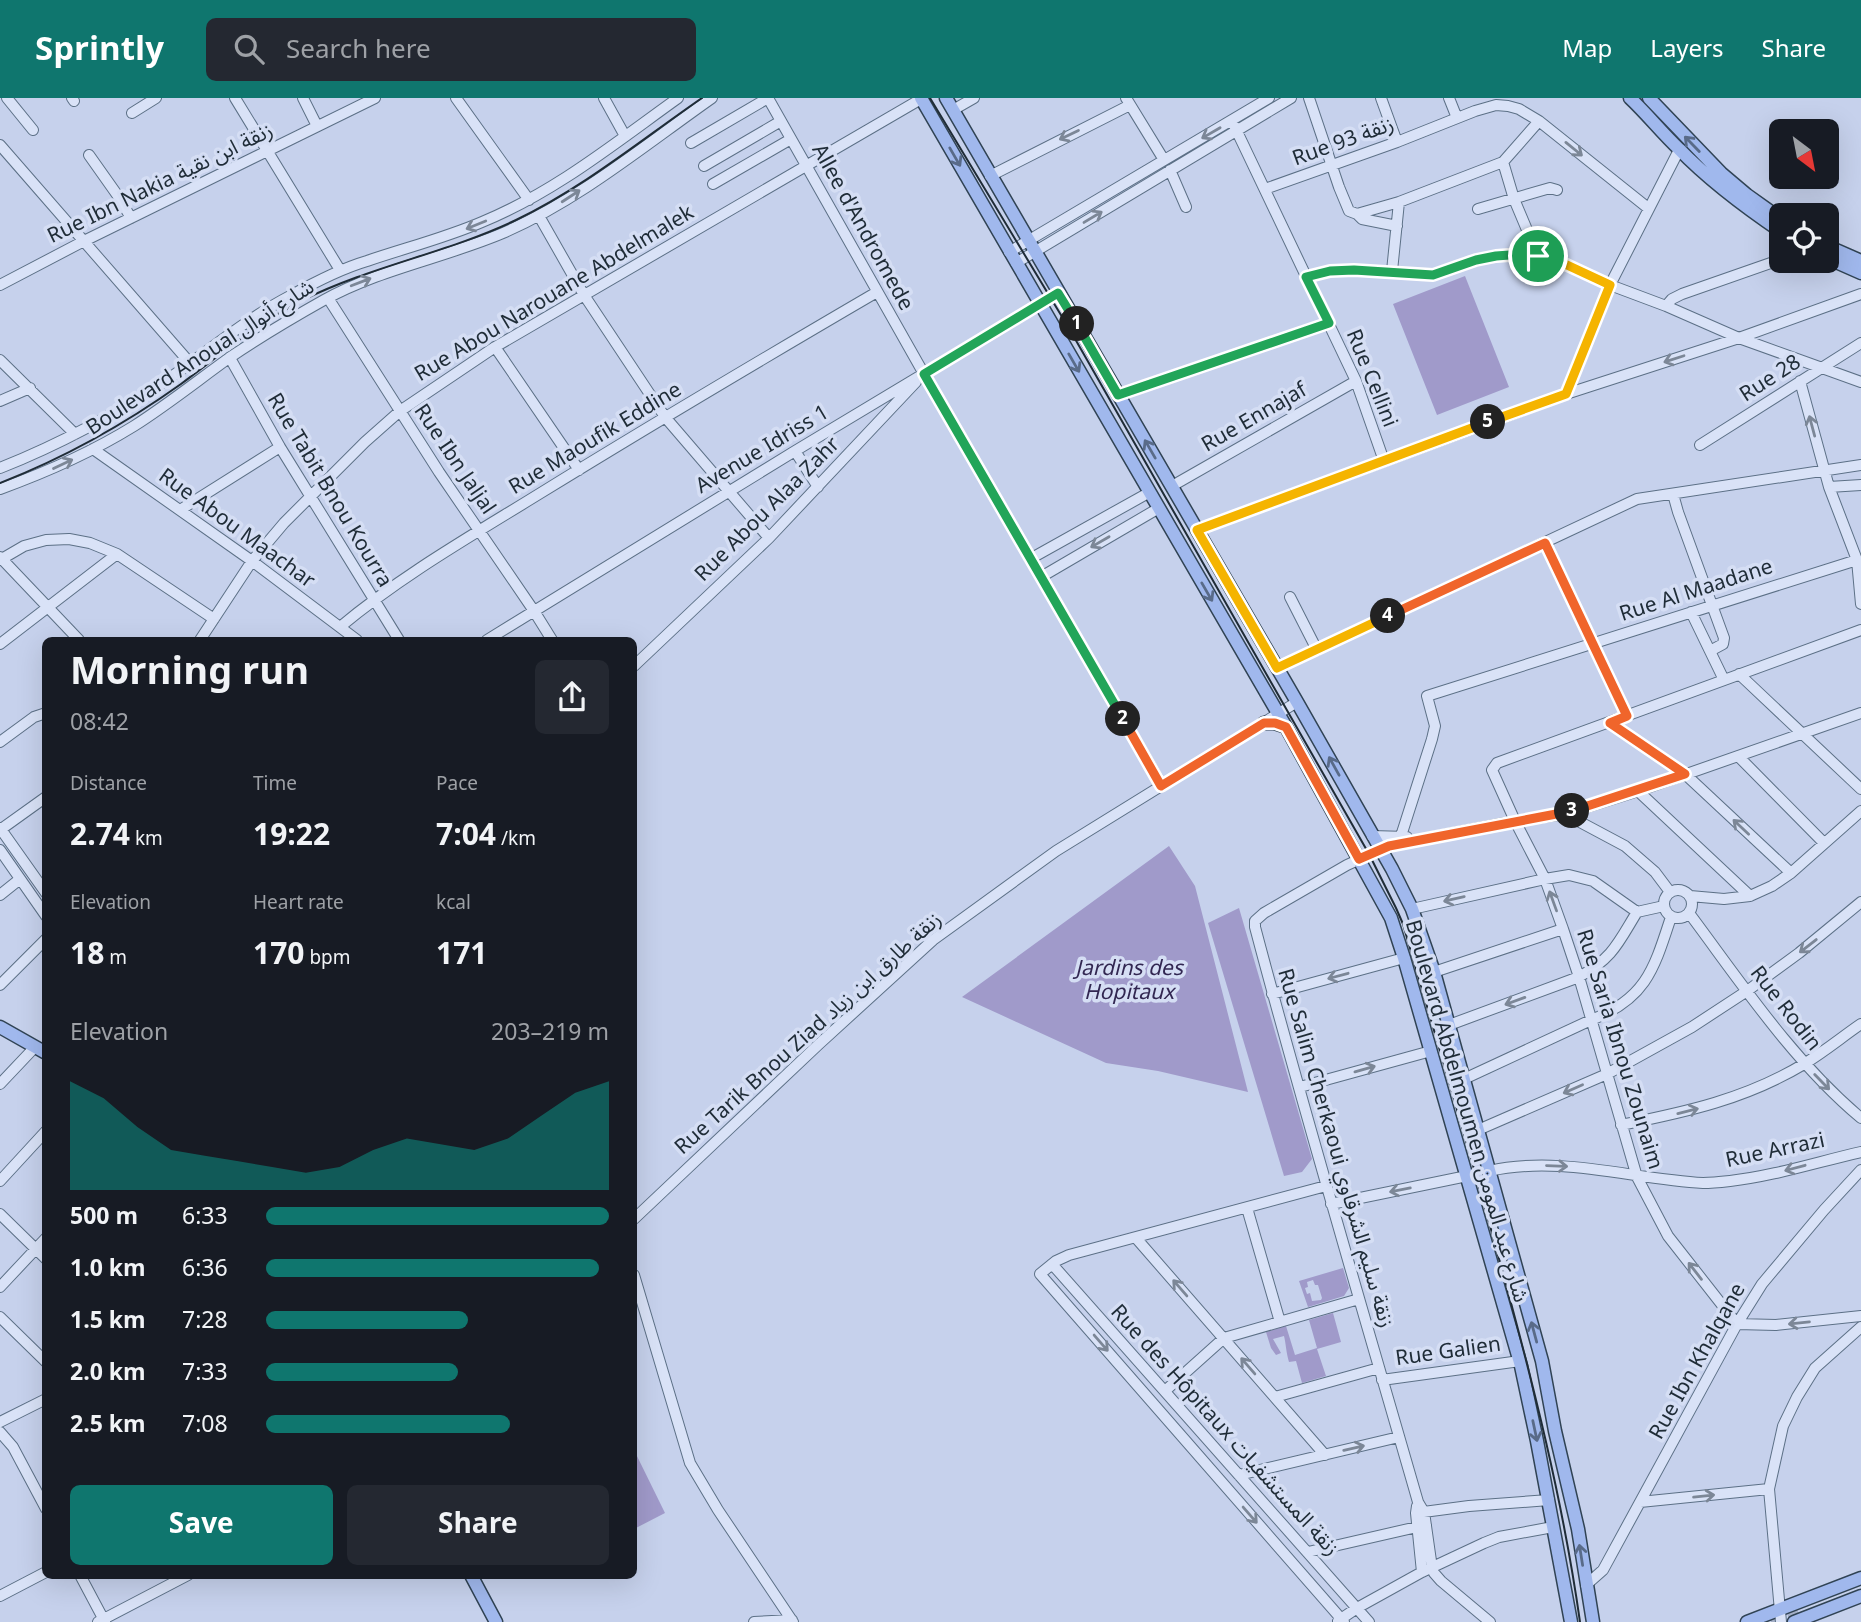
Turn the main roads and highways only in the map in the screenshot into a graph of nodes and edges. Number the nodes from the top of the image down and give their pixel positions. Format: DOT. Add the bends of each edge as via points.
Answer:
graph roads {
  1 [pos="921,98"];
  2 [pos="946,98"];
  3 [pos="1630,98"];
  4 [pos="1649,98"];
  5 [pos="1769,210"];
  6 [pos="1769,223"];
  7 [pos="1839,251"];
  8 [pos="1861,261"];
  9 [pos="1839,263"];
  10 [pos="1861,273"];
  11 [pos="1264,723"];
  12 [pos="1286,727"];
  13 [pos="0,1027"];
  14 [pos="40,1050"];
  15 [pos="1861,1578"];
  16 [pos="473,1579"];
  17 [pos="1861,1587"];
  18 [pos="1861,1597"];
  19 [pos="1781,1616"];
  20 [pos="1796,1617"];
  21 [pos="496,1622"];
  22 [pos="1571,1622"];
  23 [pos="1593,1622"];
  24 [pos="1747,1622"];
  1 -- 12 [label="main road, Boulevard Abdelmoumen شارع عبد المومن, one-way"];
  23 -- 2 [label="main road, Boulevard Abdelmoumen شارع عبد المومن, one-way" via="1542,1361 1434,972 1412,909"];
  3 -- 6 [label="main road" via="1679,150"];
  5 -- 4 [label="main road, one-way" via="1721,173"];
  7 -- 8 [label="main road"];
  9 -- 10 [label="main road"];
  11 -- 12 [label="main road"];
  12 -- 22 [label="main road, Boulevard Abdelmoumen شارع عبد المومن, one-way" via="1391,918 1404,958 1520,1361"];
  13 -- 14 [label="main road"];
  15 -- 19 [label="main road"];
  16 -- 21 [label="main road"];
  17 -- 20 [label="main road"];
  18 -- 20 [label="main road"];
  19 -- 24 [label="main road"];
}
